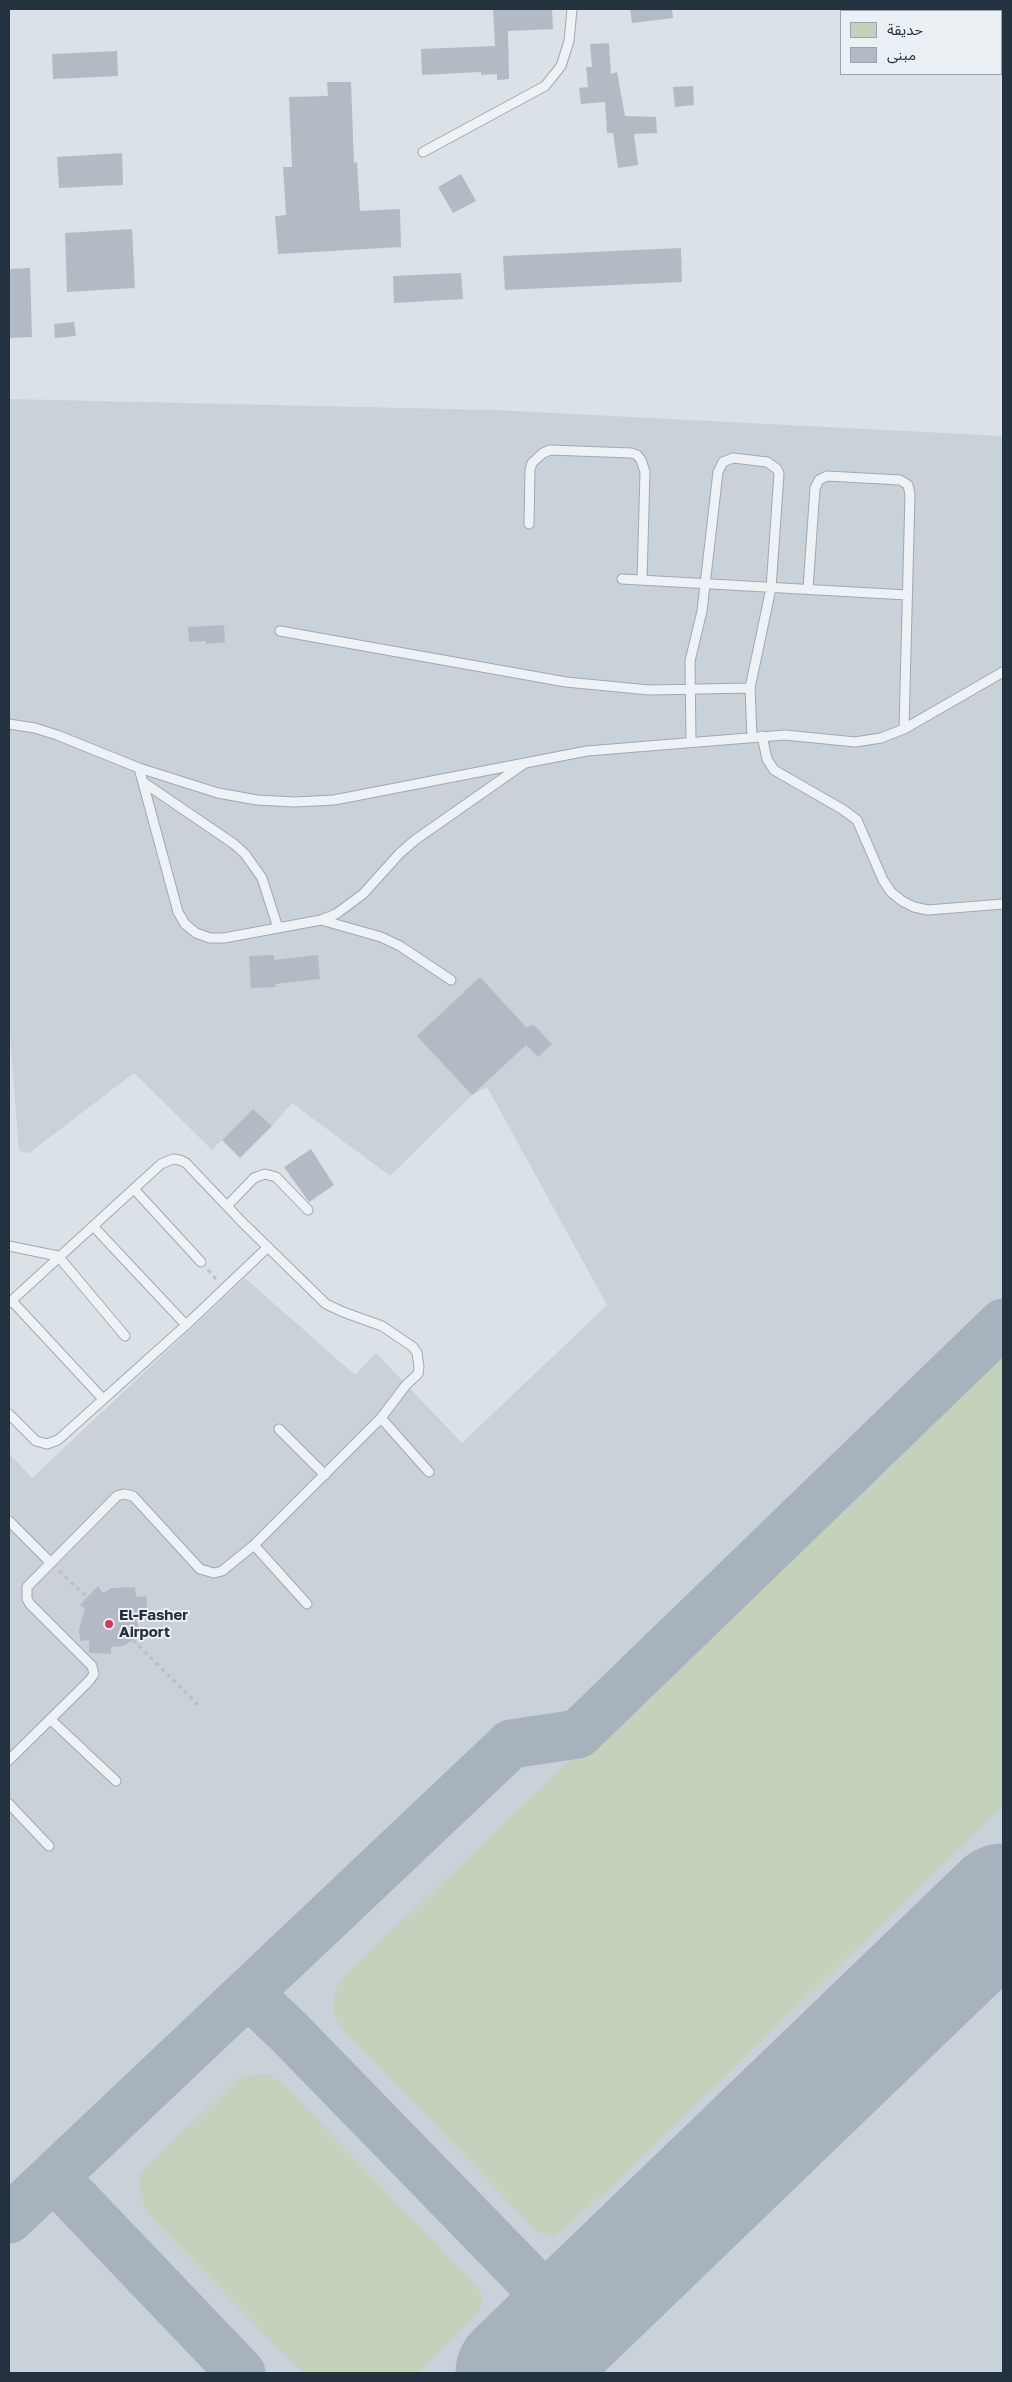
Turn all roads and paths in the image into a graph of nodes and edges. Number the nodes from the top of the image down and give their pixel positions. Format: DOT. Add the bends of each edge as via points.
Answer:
graph roads {
  1 [pos="572,9"];
  2 [pos="423,152"];
  3 [pos="529,524"];
  4 [pos="622,579"];
  5 [pos="642,580"];
  6 [pos="705,584"];
  7 [pos="771,588"];
  8 [pos="808,589"];
  9 [pos="907,595"];
  10 [pos="280,631"];
  11 [pos="1003,672"];
  12 [pos="750,688"];
  13 [pos="691,690"];
  14 [pos="9,724"];
  15 [pos="904,729"];
  16 [pos="762,736"];
  17 [pos="752,737"];
  18 [pos="691,742"];
  19 [pos="529,761"];
  20 [pos="139,768"];
  21 [pos="143,782"];
  22 [pos="1003,904"];
  23 [pos="321,920"];
  24 [pos="278,928"];
  25 [pos="451,980"];
  26 [pos="134,1189"];
  27 [pos="227,1206"];
  28 [pos="308,1210"];
  29 [pos="93,1226"];
  30 [pos="9,1246"];
  31 [pos="268,1247"];
  32 [pos="58,1256"];
  33 [pos="201,1262"];
  34 [pos="224,1288"];
  35 [pos="10,1302"];
  36 [pos="186,1325"];
  37 [pos="125,1336"];
  38 [pos="103,1400"];
  39 [pos="9,1414"];
  40 [pos="381,1418"];
  41 [pos="279,1429"];
  42 [pos="429,1472"];
  43 [pos="325,1475"];
  44 [pos="9,1521"];
  45 [pos="254,1545"];
  46 [pos="51,1563"];
  47 [pos="86,1596"];
  48 [pos="307,1604"];
  49 [pos="133,1640"];
  50 [pos="200,1707"];
  51 [pos="50,1719"];
  52 [pos="9,1760"];
  53 [pos="116,1781"];
  54 [pos="9,1804"];
  55 [pos="49,1846"];
  1 -- 2 [label="lane" via="569,41 561,66 545,86"];
  3 -- 5 [label="lane" via="530,470 532,463 543,453 550,450 637,455 642,460 644,472"];
  4 -- 5 [label="lane"];
  5 -- 6 [label="lane"];
  6 -- 7 [label="lane"];
  6 -- 7 [label="lane" via="718,472 723,462 734,458 767,462 779,474"];
  6 -- 13 [label="lane" via="692,648"];
  7 -- 8 [label="lane"];
  7 -- 12 [label="lane"];
  8 -- 9 [label="lane"];
  8 -- 9 [label="lane" via="818,480 827,476 900,480 910,489"];
  9 -- 15 [label="lane"];
  10 -- 13 [label="lane" via="566,682 649,690"];
  11 -- 15 [label="lane"];
  12 -- 13 [label="lane"];
  12 -- 17 [label="lane"];
  13 -- 18 [label="lane"];
  14 -- 20 [label="lane" via="57,735"];
  15 -- 16 [label="lane" via="880,738 855,742"];
  16 -- 17 [label="lane"];
  16 -- 22 [label="lane" via="767,759 774,770 857,820 884,880 902,901 914,908 928,910"];
  17 -- 18 [label="lane"];
  18 -- 19 [label="lane" via="587,751"];
  19 -- 20 [label="lane" via="372,794 295,802 256,800 218,793"];
  19 -- 23 [label="lane" via="415,840 350,905"];
  20 -- 21 [label="lane"];
  21 -- 24 [label="lane" via="245,854 262,878"];
  21 -- 24 [label="lane" via="178,912 185,924 210,938"];
  23 -- 24 [label="lane"];
  23 -- 25 [label="lane" via="400,946"];
  26 -- 27 [label="lane" via="161,1164 180,1160 186,1162"];
  26 -- 29 [label="lane"];
  26 -- 33 [label="lane"];
  27 -- 28 [label="lane" via="254,1178 265,1174 276,1177"];
  27 -- 31 [label="lane"];
  29 -- 32 [label="lane"];
  29 -- 36 [label="lane"];
  30 -- 32 [label="lane"];
  31 -- 34 [label="lane"];
  31 -- 40 [label="lane" via="326,1304 382,1326 417,1353 418,1374"];
  32 -- 35 [label="lane"];
  32 -- 37 [label="lane"];
  33 -- 34 [label="path"];
  34 -- 36 [label="lane"];
  35 -- 38 [label="lane"];
  36 -- 38 [label="lane"];
  38 -- 39 [label="lane" via="58,1440 47,1444 36,1441"];
  40 -- 42 [label="lane"];
  40 -- 43 [label="lane"];
  41 -- 43 [label="lane"];
  43 -- 45 [label="lane"];
  44 -- 46 [label="lane"];
  45 -- 46 [label="lane" via="222,1571 207,1572 200,1569 133,1496 124,1494 116,1496"];
  45 -- 48 [label="lane"];
  46 -- 47 [label="path"];
  46 -- 51 [label="lane" via="27,1587 27,1599 94,1670 89,1681"];
  49 -- 50 [label="path"];
  51 -- 52 [label="lane"];
  51 -- 53 [label="lane"];
  54 -- 55 [label="lane"];
}
